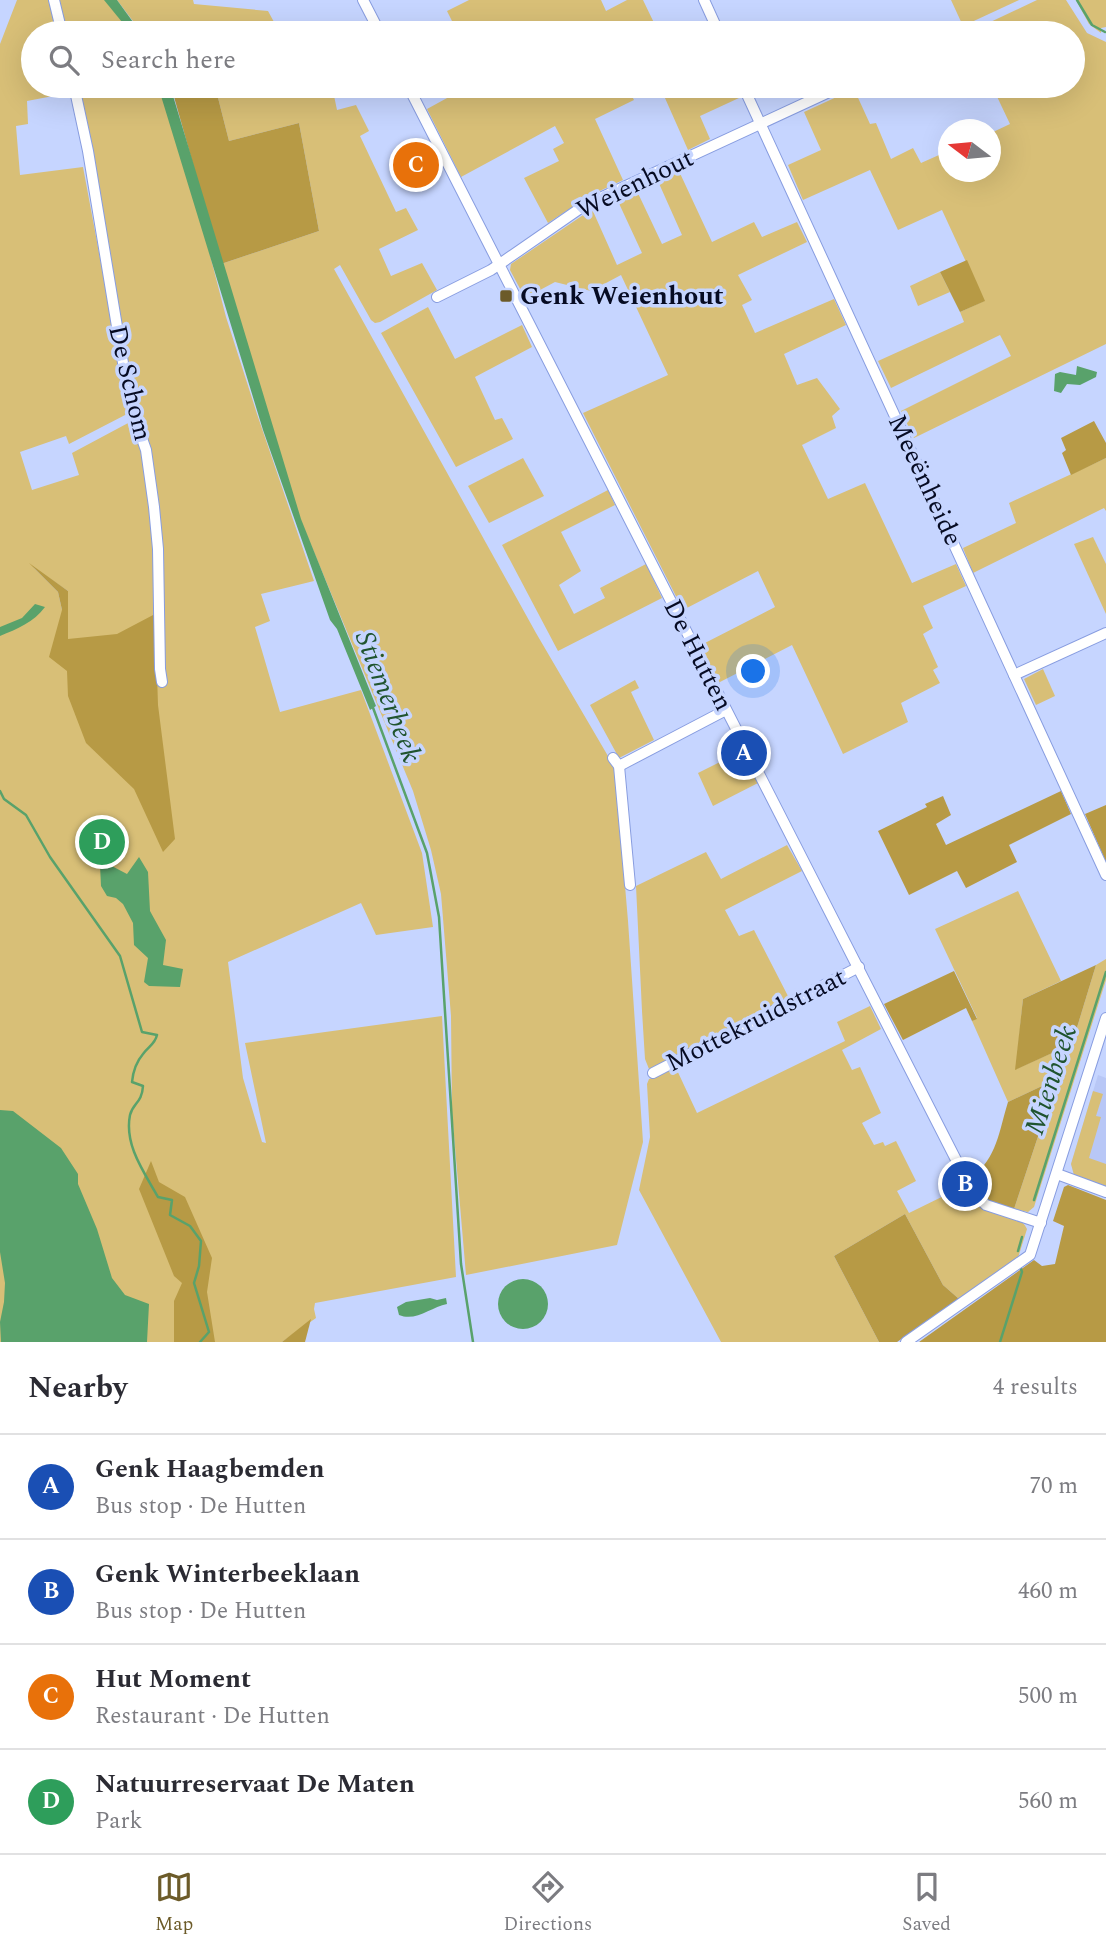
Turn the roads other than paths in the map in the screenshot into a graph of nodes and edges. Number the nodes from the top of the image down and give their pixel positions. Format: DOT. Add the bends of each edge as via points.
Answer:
graph roads {
  1 [pos="54,0"];
  2 [pos="363,0"];
  3 [pos="704,0"];
  4 [pos="59,21"];
  5 [pos="374,21"];
  6 [pos="714,21"];
  7 [pos="77,98"];
  8 [pos="414,98"];
  9 [pos="749,98"];
  10 [pos="815,98"];
  11 [pos="760,123"];
  12 [pos="498,265"];
  13 [pos="437,297"];
  14 [pos="1106,633"];
  15 [pos="1014,675"];
  16 [pos="162,682"];
  17 [pos="726,710"];
  18 [pos="1106,875"];
  19 [pos="630,885"];
  20 [pos="859,967"];
  21 [pos="1106,1018"];
  22 [pos="653,1073"];
  23 [pos="1057,1174"];
  24 [pos="1106,1192"];
  25 [pos="1041,1223"];
  26 [pos="906,1342"];
  1 -- 4 [label="street"];
  2 -- 5 [label="street"];
  3 -- 6 [label="street"];
  7 -- 16 [label="street, De Schom" via="126,381 146,450 158,549"];
  8 -- 12 [label="street, De Hutten"];
  9 -- 11 [label="street, Meeënheide"];
  10 -- 11 [label="street, Weienhout"];
  11 -- 12 [label="street, Weienhout" via="585,205"];
  11 -- 15 [label="street, Meeënheide"];
  12 -- 13 [label="street, Weienhout"];
  12 -- 17 [label="street, De Hutten"];
  14 -- 15 [label="street"];
  15 -- 18 [label="street, Meeënheide"];
  17 -- 19 [label="street" via="616,762"];
  17 -- 20 [label="street, De Hutten"];
  20 -- 22 [label="street, Mottekruidstraat"];
  20 -- 25 [label="street, De Hutten" via="973,1193 986,1205"];
  21 -- 23 [label="street"];
  23 -- 24 [label="street"];
  23 -- 25 [label="street"];
  25 -- 26 [label="street" via="1030,1255"];
}
